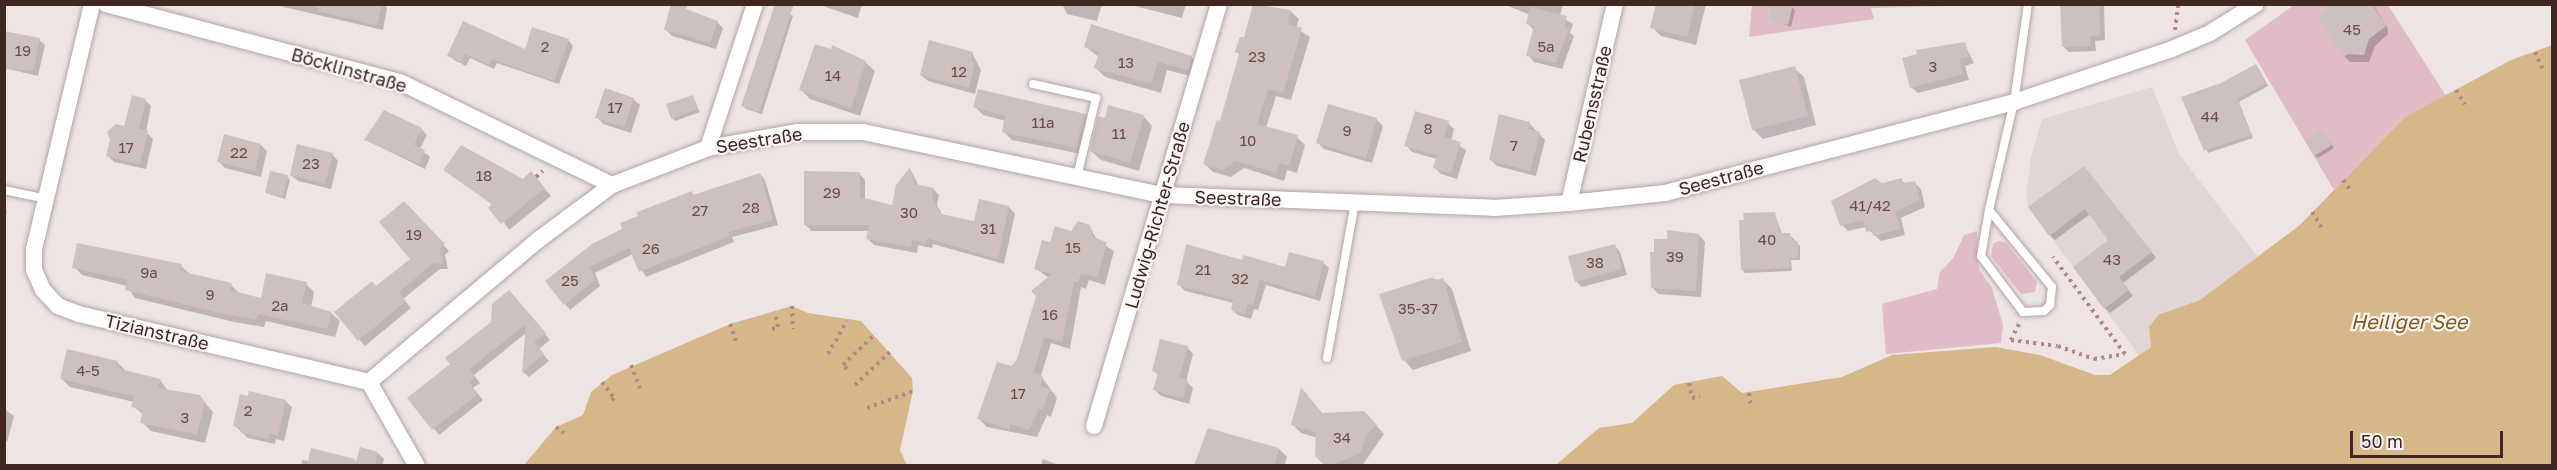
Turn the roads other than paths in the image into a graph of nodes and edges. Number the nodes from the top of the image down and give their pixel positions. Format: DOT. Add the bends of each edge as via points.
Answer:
graph roads {
  1 [pos="92,4"];
  2 [pos="106,4"];
  3 [pos="1219,4"];
  4 [pos="1615,4"];
  5 [pos="2028,4"];
  6 [pos="2256,4"];
  7 [pos="751,6"];
  8 [pos="1033,84"];
  9 [pos="2014,102"];
  10 [pos="708,148"];
  11 [pos="1077,177"];
  12 [pos="612,185"];
  13 [pos="4,190"];
  14 [pos="1163,195"];
  15 [pos="47,199"];
  16 [pos="1355,202"];
  17 [pos="1569,203"];
  18 [pos="1989,210"];
  19 [pos="1327,358"];
  20 [pos="369,382"];
  21 [pos="1095,426"];
  22 [pos="417,465"];
  1 -- 15 [label="street, Tizianstraße"];
  2 -- 12 [label="street, Böcklinstraße" via="400,82"];
  3 -- 14 [label="street, Ludwig-Richter-Straße"];
  4 -- 17 [label="street, Rubensstraße"];
  5 -- 9 [label="lane"];
  6 -- 9 [label="street, Seestraße" via="2210,33 2172,49"];
  7 -- 10 [label="street"];
  8 -- 11 [label="lane" via="1096,98"];
  9 -- 17 [label="street, Seestraße" via="1665,192"];
  9 -- 18 [label="lane"];
  10 -- 11 [label="street, Seestraße" via="797,132 863,132"];
  10 -- 12 [label="street, Seestraße"];
  11 -- 14 [label="street, Seestraße"];
  12 -- 20 [label="street, Seestraße" via="538,240"];
  13 -- 15 [label="lane"];
  14 -- 16 [label="street, Seestraße"];
  14 -- 21 [label="street, Ludwig-Richter-Straße"];
  15 -- 20 [label="street, Tizianstraße" via="34,250 34,270 43,290 58,306"];
  16 -- 17 [label="street, Seestraße" via="1494,208"];
  16 -- 19 [label="lane"];
  18 -- 18 [label="lane" via="2052,287 2050,305 2044,311 2024,312 1982,256"];
  20 -- 22 [label="street"];
}
